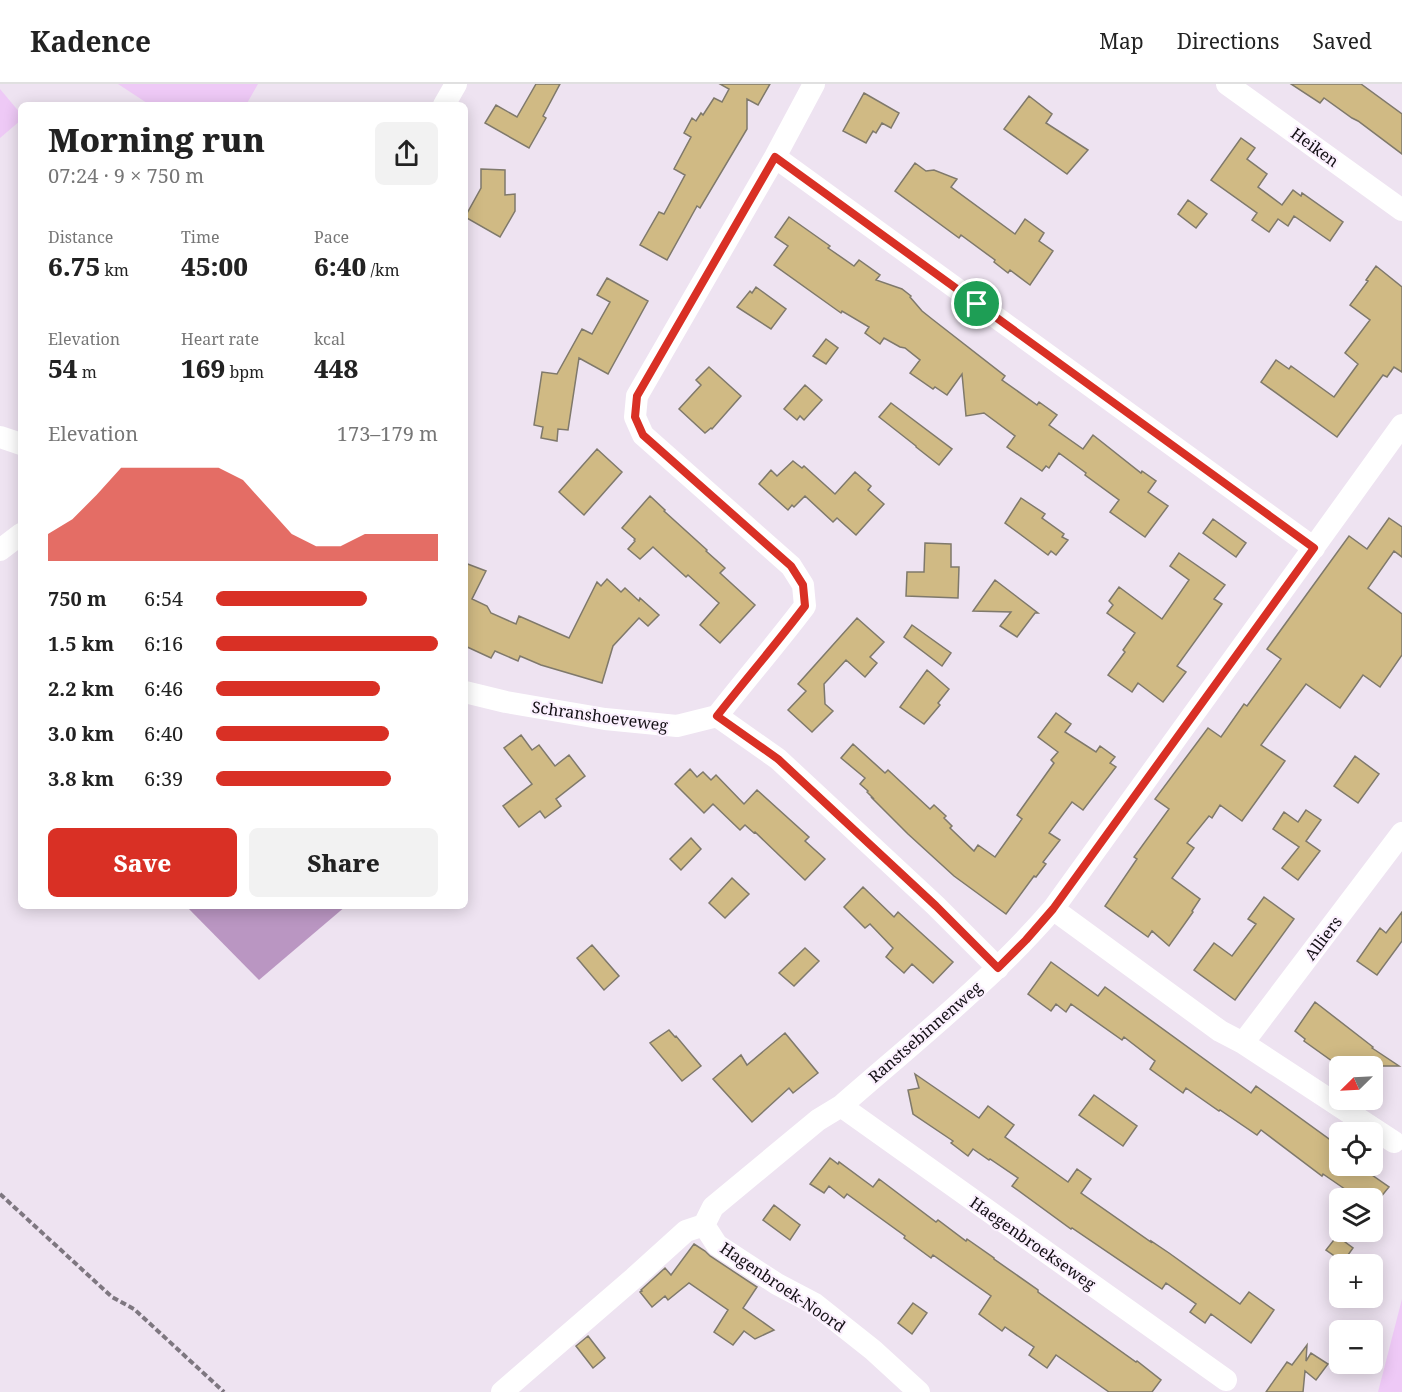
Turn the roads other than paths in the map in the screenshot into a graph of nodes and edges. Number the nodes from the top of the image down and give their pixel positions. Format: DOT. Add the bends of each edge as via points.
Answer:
graph roads {
  1 [pos="456,84"];
  2 [pos="814,84"];
  3 [pos="1227,84"];
  4 [pos="446,102"];
  5 [pos="775,157"];
  6 [pos="1402,210"];
  7 [pos="1402,425"];
  8 [pos="0,437"];
  9 [pos="18,443"];
  10 [pos="18,536"];
  11 [pos="1314,548"];
  12 [pos="0,550"];
  13 [pos="468,693"];
  14 [pos="717,716"];
  15 [pos="1402,833"];
  16 [pos="1053,909"];
  17 [pos="998,968"];
  18 [pos="1244,1043"];
  19 [pos="841,1106"];
  20 [pos="1394,1142"];
  21 [pos="704,1225"];
  22 [pos="1226,1380"];
  23 [pos="502,1392"];
  24 [pos="919,1392"];
  1 -- 4 [label="street"];
  2 -- 5 [label="street"];
  3 -- 6 [label="street, Heiken"];
  5 -- 11 [label="street"];
  5 -- 14 [label="street" via="637,396 635,417 643,435 791,566 803,585 805,606"];
  7 -- 11 [label="street, Ranstsebinnenweg"];
  8 -- 9 [label="street"];
  10 -- 12 [label="street"];
  11 -- 16 [label="street, Ranstsebinnenweg"];
  13 -- 14 [label="street, Schranshoeveweg" via="583,715 677,726"];
  14 -- 17 [label="street" via="778,759"];
  15 -- 18 [label="street, Alliers"];
  16 -- 17 [label="street, Ranstsebinnenweg"];
  16 -- 18 [label="street" via="1220,1031"];
  17 -- 19 [label="street, Ranstsebinnenweg"];
  18 -- 20 [label="street"];
  19 -- 21 [label="street, Ranstsebinnenweg" via="818,1120 713,1207"];
  19 -- 22 [label="street, Haegenbroekseweg"];
  21 -- 23 [label="street, Ranstsebinnenweg" via="686,1231"];
  21 -- 24 [label="street, Hagenbroek-Noord" via="717,1245 815,1304"];
}
